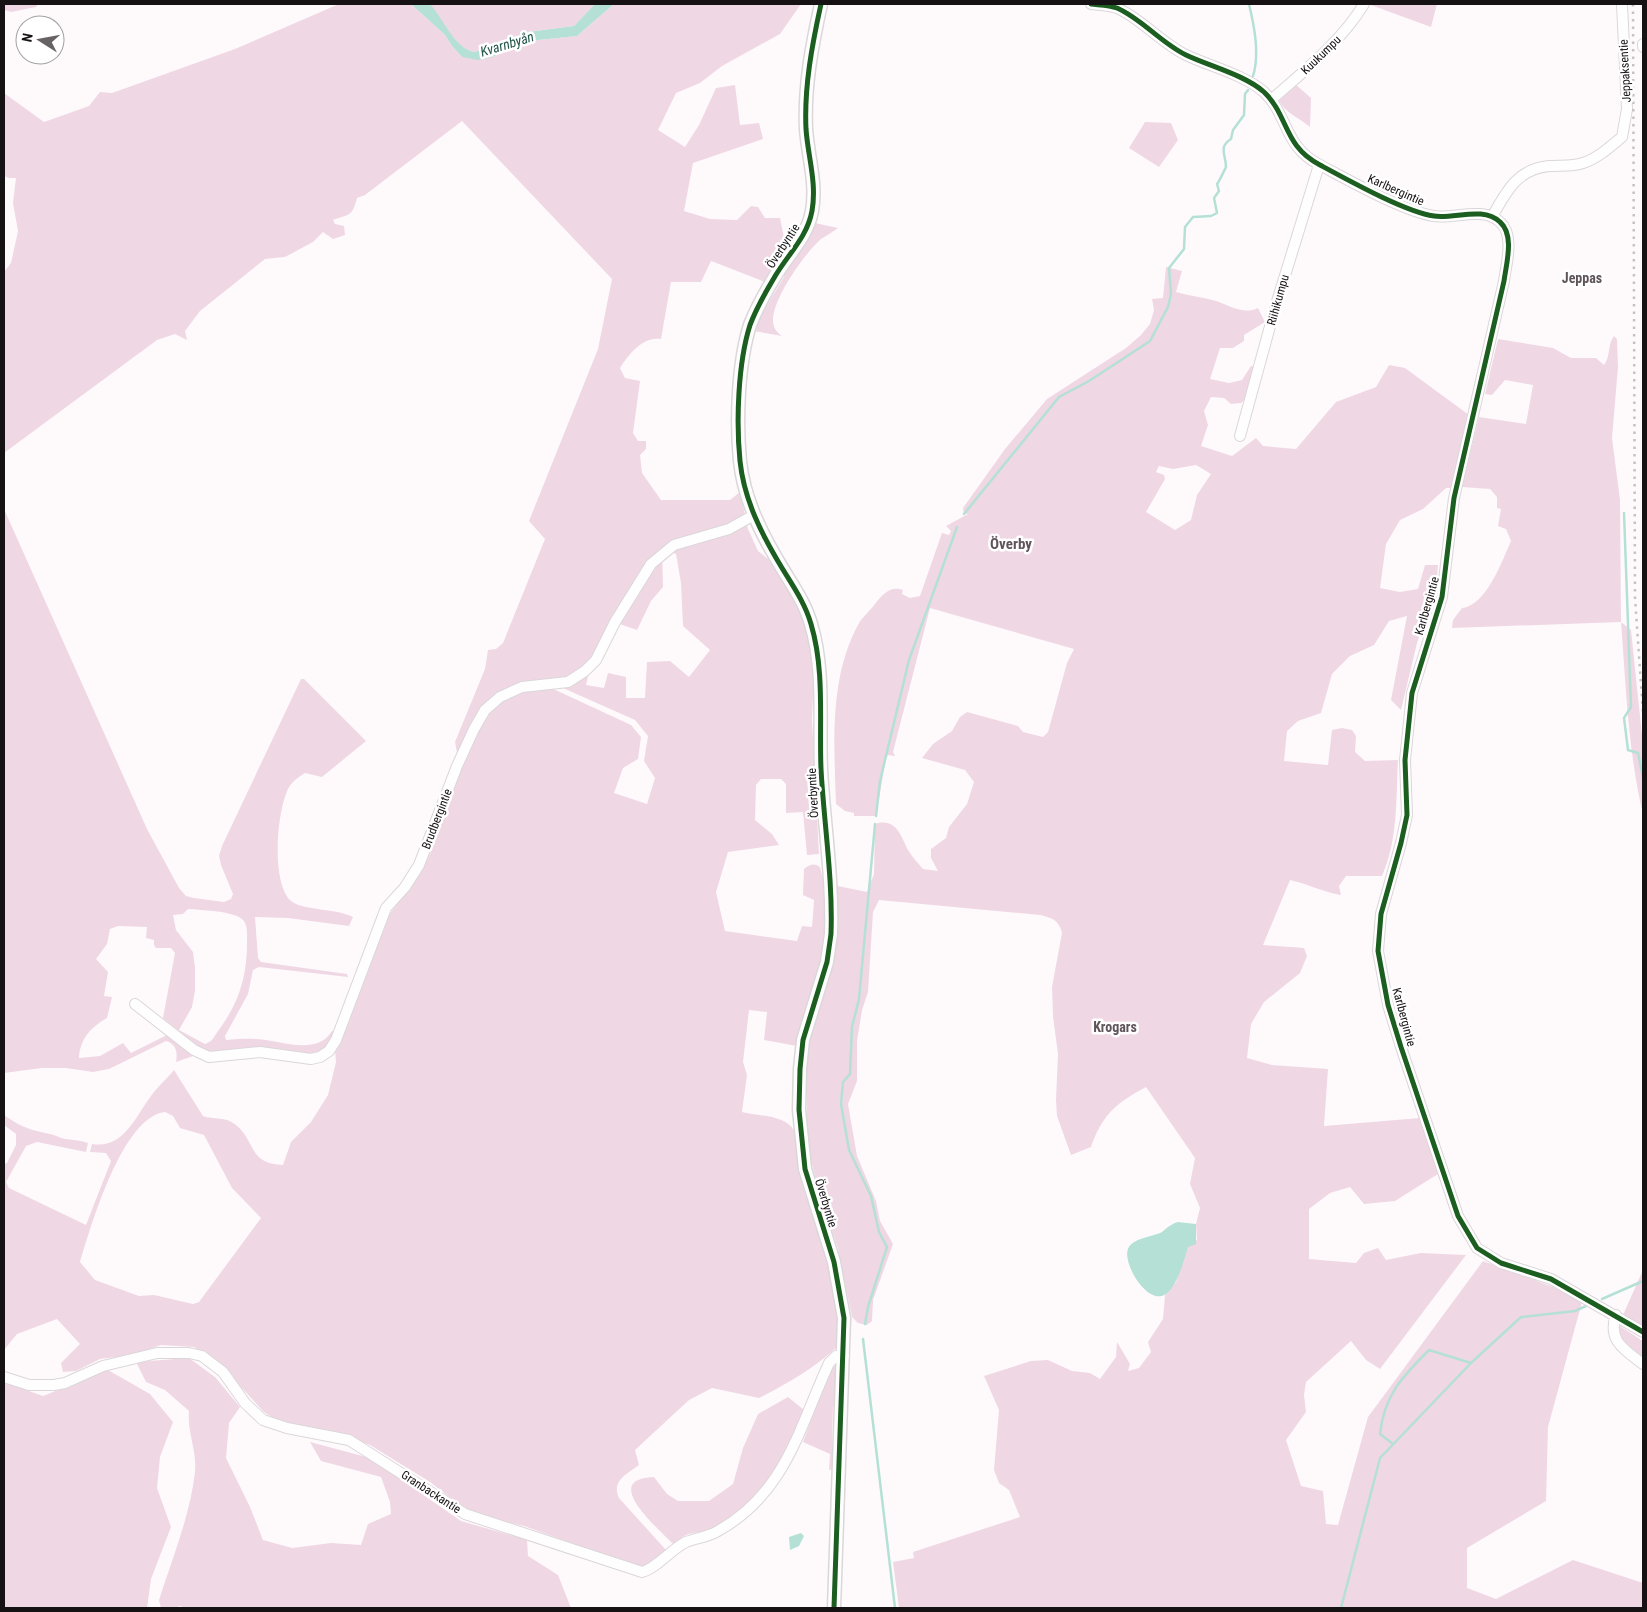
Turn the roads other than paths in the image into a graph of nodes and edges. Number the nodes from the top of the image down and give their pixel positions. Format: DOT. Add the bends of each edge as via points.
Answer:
graph roads {
  1 [pos="821,4"];
  2 [pos="1091,4"];
  3 [pos="1364,4"];
  4 [pos="1622,4"];
  5 [pos="1271,100"];
  6 [pos="1319,165"];
  7 [pos="1492,217"];
  8 [pos="1240,436"];
  9 [pos="754,515"];
  10 [pos="135,1004"];
  11 [pos="1616,1315"];
  12 [pos="1643,1332"];
  13 [pos="844,1356"];
  14 [pos="1643,1364"];
  15 [pos="4,1377"];
  16 [pos="834,1608"];
  1 -- 9 [label="street, Överbyntie" via="806,105 806,130 814,180 812,211 806,230 776,274 755,313 746,343 740,457 745,489"];
  2 -- 5 [label="street, Karlbergintie" via="1115,7 1129,14 1183,54 1252,84"];
  3 -- 5 [label="street, Kuukumpu" via="1343,33"];
  4 -- 7 [label="street, Jeppaksentie" via="1627,108 1622,137 1583,163 1531,169 1522,174 1507,190"];
  5 -- 6 [label="street, Karlbergintie" via="1298,150"];
  6 -- 7 [label="street, Karlbergintie" via="1427,214"];
  6 -- 8 [label="street, Riihikumpu"];
  7 -- 11 [label="street, Karlbergintie" via="1501,222 1508,240 1504,281 1454,498 1442,598 1412,693 1404,760 1407,815 1381,914 1378,951 1388,1005 1401,1047 1458,1216 1477,1248 1501,1263 1551,1279"];
  9 -- 10 [label="street, Brudbergintie" via="729,529 674,545 651,564 596,660 585,671 568,682 522,687 500,697 485,710 457,766 420,865 386,908 329,1051 311,1059 260,1052 209,1057 194,1050"];
  9 -- 13 [label="street, Överbyntie" via="807,612 820,668 820,746 831,934 827,962 803,1040 799,1110 805,1169 841,1295"];
  11 -- 12 [label="street, Karlbergintie"];
  11 -- 14 [label="street" via="1613,1335"];
  13 -- 15 [label="street, Granbackantie" via="836,1356 830,1363 790,1455 767,1492 745,1514 717,1532 686,1542 662,1557 650,1570 642,1572 465,1514 349,1440 263,1420 245,1403 223,1372 202,1356 157,1353 103,1366 54,1386 29,1385"];
  13 -- 16 [label="street, Överbyntie"];
}
